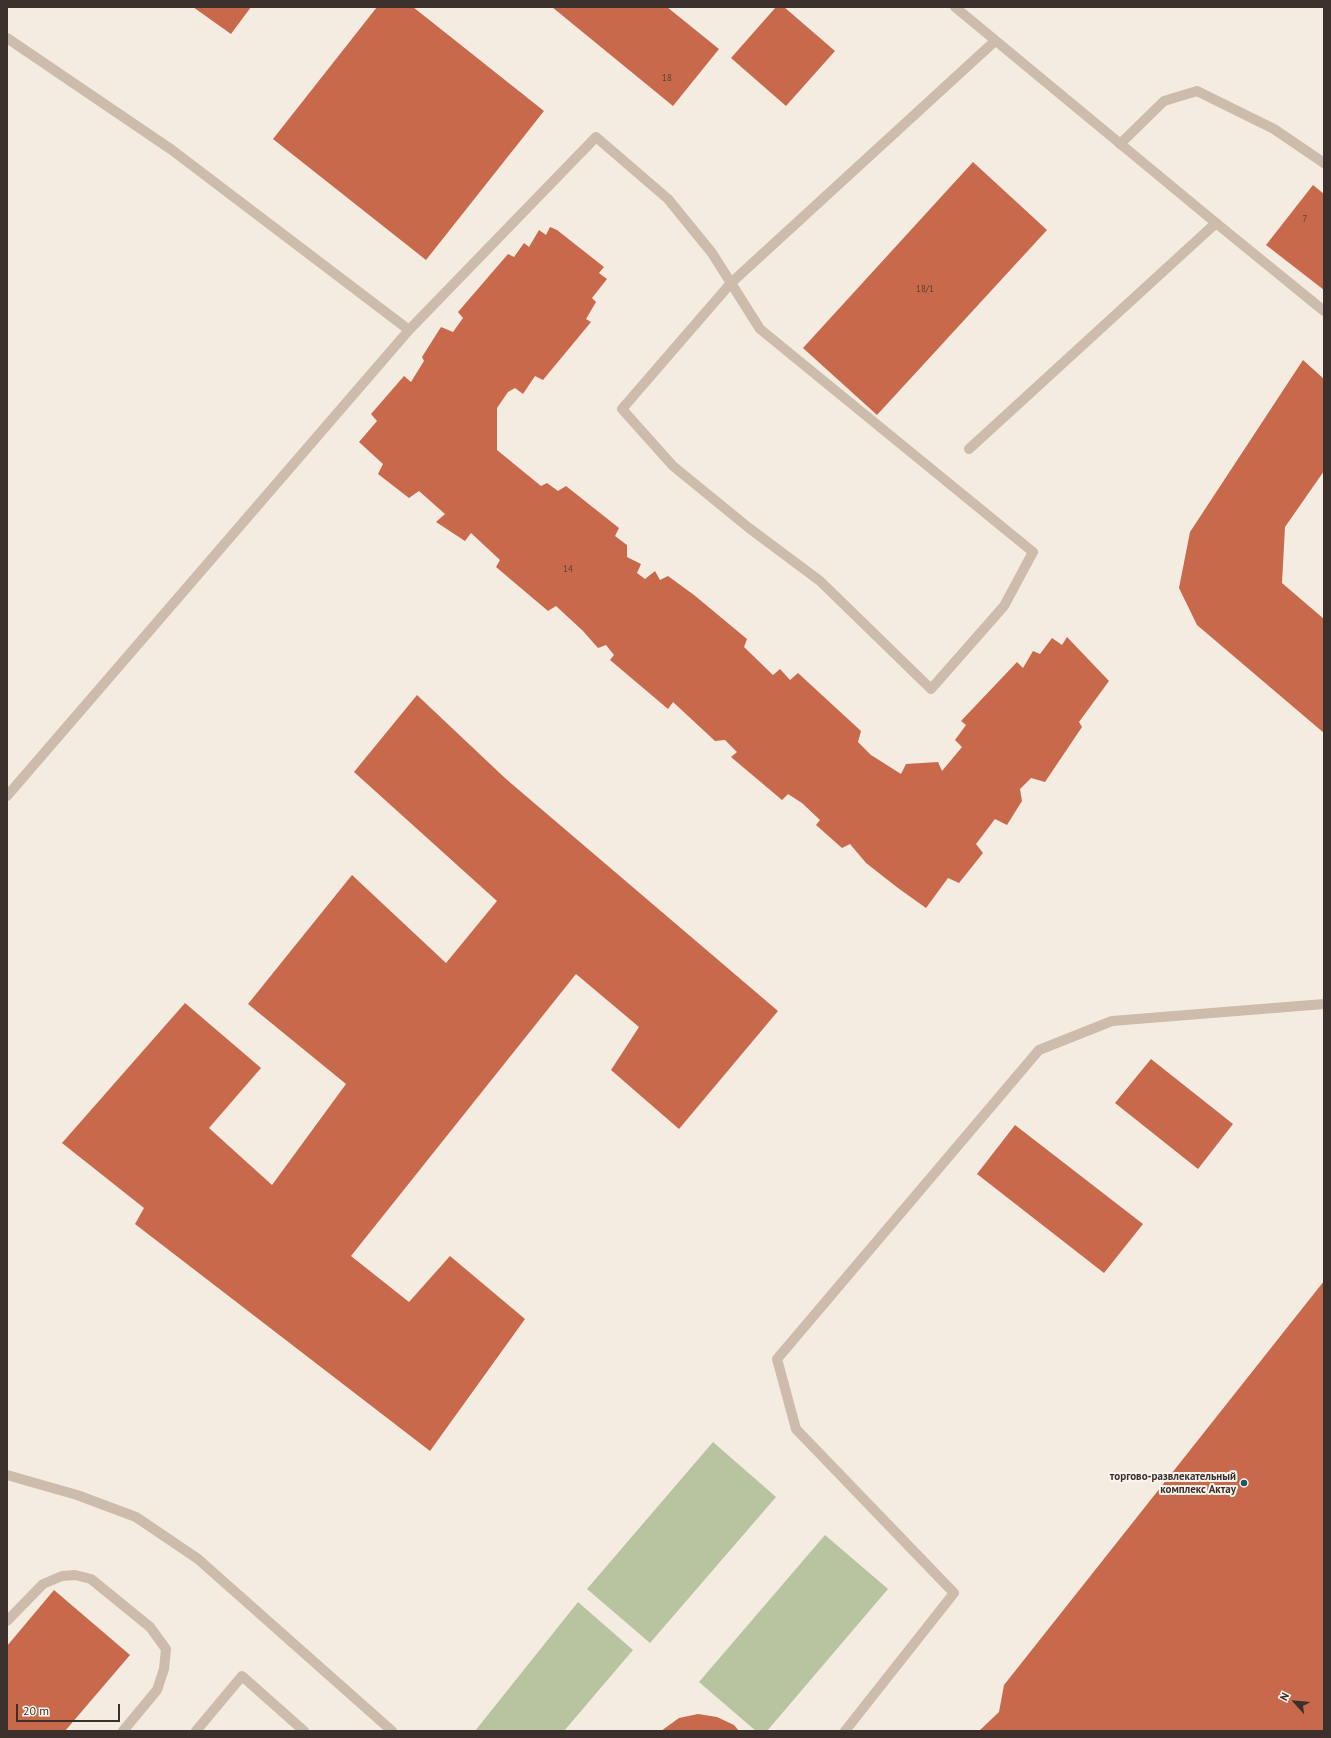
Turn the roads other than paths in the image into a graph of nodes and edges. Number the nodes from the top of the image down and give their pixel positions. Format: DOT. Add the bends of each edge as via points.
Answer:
graph roads {
  1 [pos="955,7"];
  2 [pos="7,38"];
  3 [pos="996,41"];
  4 [pos="1120,144"];
  5 [pos="1324,163"];
  6 [pos="1216,223"];
  7 [pos="731,283"];
  8 [pos="1324,311"];
  9 [pos="409,330"];
  10 [pos="969,449"];
  11 [pos="7,796"];
  12 [pos="1324,1004"];
  13 [pos="7,1475"];
  14 [pos="7,1622"];
  15 [pos="123,1731"];
  16 [pos="196,1731"];
  17 [pos="304,1731"];
  18 [pos="392,1731"];
  19 [pos="845,1731"];
  1 -- 3 [label="street"];
  2 -- 9 [label="street" via="172,150"];
  3 -- 4 [label="street"];
  3 -- 7 [label="street"];
  4 -- 5 [label="street" via="1164,101 1197,91 1274,129"];
  4 -- 6 [label="street"];
  6 -- 8 [label="street"];
  6 -- 10 [label="street"];
  7 -- 7 [label="street" via="622,408 673,466 749,528 820,581 931,689 1004,606 1032,552 760,329"];
  7 -- 9 [label="street" via="712,253 668,199 596,137"];
  9 -- 11 [label="street"];
  12 -- 19 [label="street" via="1112,1021 1039,1050 777,1359 796,1429 954,1593"];
  13 -- 18 [label="street" via="77,1495 136,1517 198,1559"];
  14 -- 15 [label="street" via="43,1584 62,1576 75,1575 91,1579 150,1627 166,1649 164,1669 157,1690"];
  16 -- 17 [label="street" via="242,1676"];
}
